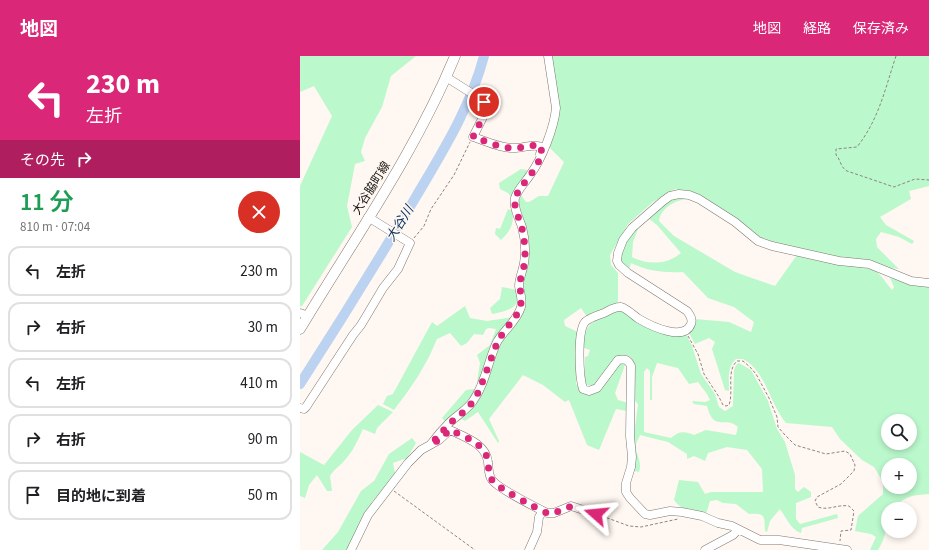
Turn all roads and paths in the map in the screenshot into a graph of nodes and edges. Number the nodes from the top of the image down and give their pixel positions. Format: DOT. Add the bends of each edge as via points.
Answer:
graph roads {
  1 [pos="455,56"];
  2 [pos="548,56"];
  3 [pos="896,56"];
  4 [pos="446,77"];
  5 [pos="473,137"];
  6 [pos="539,161"];
  7 [pos="929,180"];
  8 [pos="368,217"];
  9 [pos="410,242"];
  10 [pos="929,284"];
  11 [pos="304,314"];
  12 [pos="300,329"];
  13 [pos="686,332"];
  14 [pos="300,408"];
  15 [pos="431,444"];
  16 [pos="389,487"];
  17 [pos="543,511"];
  18 [pos="596,514"];
  19 [pos="738,530"];
  20 [pos="351,550"];
  21 [pos="474,550"];
  22 [pos="528,550"];
  23 [pos="705,550"];
  24 [pos="843,550"];
  1 -- 4 [label="main road, 大谷脇町線"];
  2 -- 6 [label="street" via="556,108 545,150"];
  3 -- 7 [label="path" via="878,115 866,136 857,147 836,149 836,155 847,171 894,186 915,179"];
  4 -- 5 [label="street" via="487,105"];
  4 -- 8 [label="main road, 大谷脇町線" via="423,125"];
  5 -- 6 [label="street" via="505,147 538,145 542,147"];
  5 -- 9 [label="path" via="424,226"];
  6 -- 15 [label="street" via="515,198 525,246 525,262 519,285 522,298 520,308 497,343 474,400"];
  8 -- 9 [label="street"];
  8 -- 11 [label="main road, 大谷脇町線"];
  9 -- 14 [label="street" via="398,269 383,288 361,325 306,407"];
  10 -- 13 [label="street" via="911,281 869,264 839,261 758,241 735,222 699,199 678,194 663,201 632,228 623,240 617,261 628,273 687,311 692,322"];
  11 -- 12 [label="main road, 大谷脇町線"];
  13 -- 19 [label="street" via="666,331 655,327 622,307 586,321 581,330 581,383 583,388 590,391 597,388 618,360 629,361 632,457 626,492 645,514 682,512 702,516"];
  13 -- 24 [label="path" via="698,354 704,374 723,405 729,405 732,398 733,364 736,361 743,361 756,374 769,398 778,427 785,436 796,445 826,454 845,451 850,454 855,465 854,471 841,484 817,497 815,501 818,507 824,509 843,505 854,511 852,530 841,532"];
  15 -- 16 [label="street" via="408,463"];
  15 -- 17 [label="street" via="450,430 474,442 487,456 491,479 505,490"];
  16 -- 20 [label="street" via="368,515"];
  16 -- 21 [label="path"];
  17 -- 18 [label="street" via="554,513 572,506"];
  17 -- 22 [label="street" via="538,532"];
  19 -- 23 [label="street" via="733,536"];
  19 -- 24 [label="street" via="760,540 779,540"];
}
